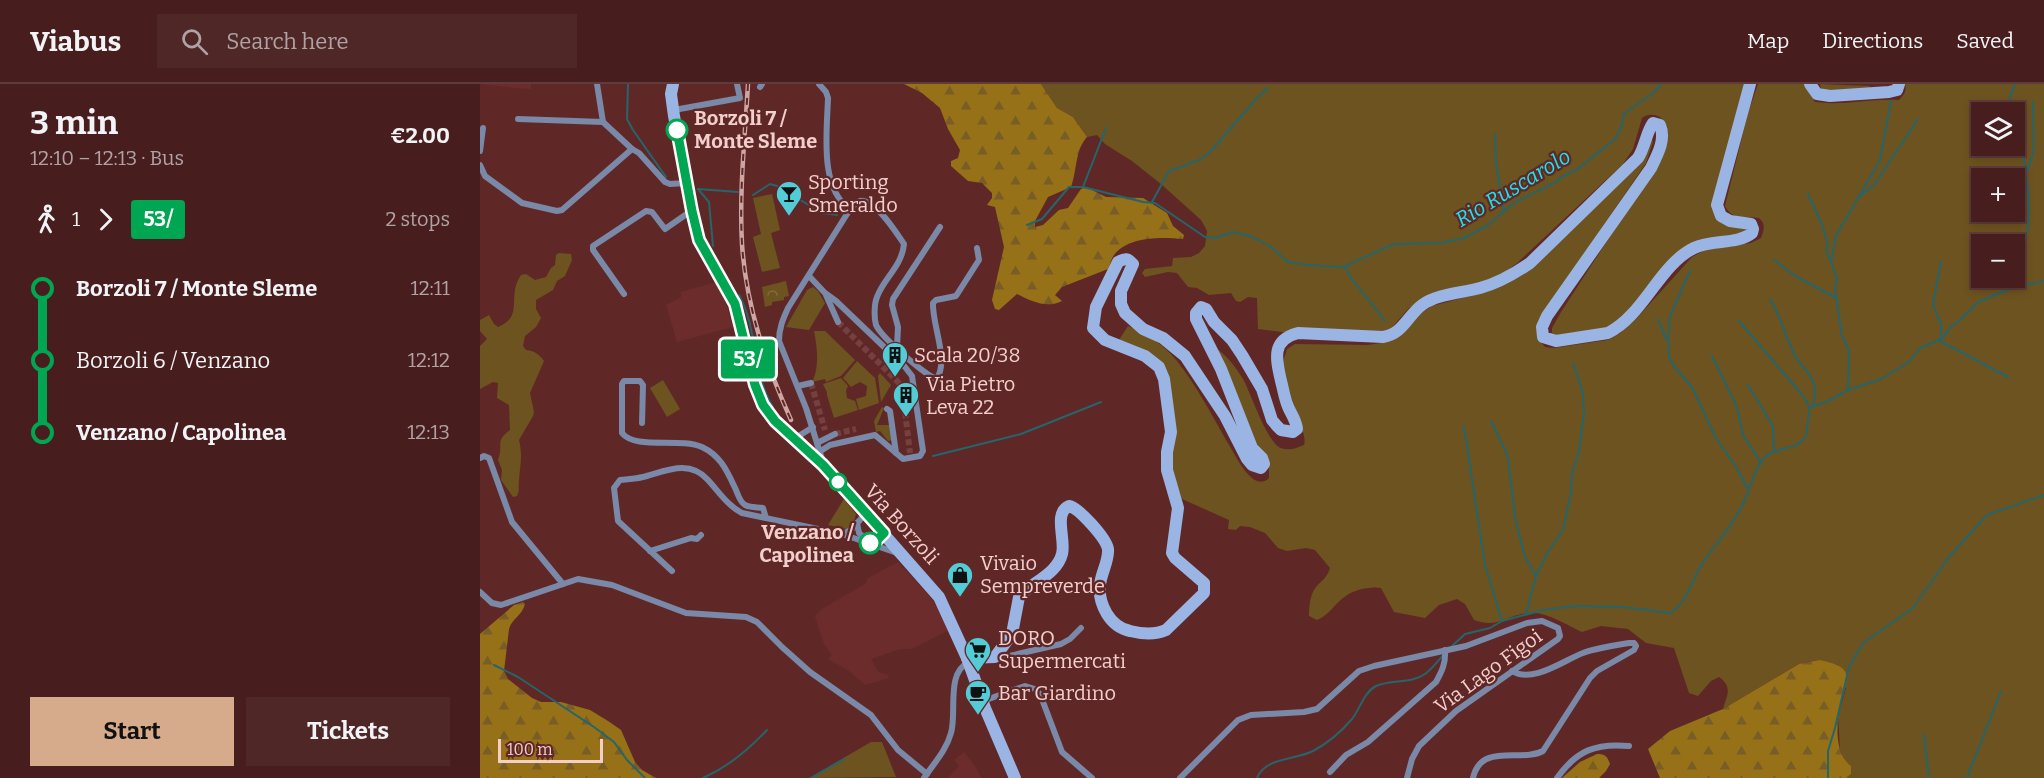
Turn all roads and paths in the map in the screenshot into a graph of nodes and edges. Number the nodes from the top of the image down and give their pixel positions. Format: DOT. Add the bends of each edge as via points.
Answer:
graph roads {
  1 [pos="597,84"];
  2 [pos="673,84"];
  3 [pos="737,84"];
  4 [pos="819,84"];
  5 [pos="1750,84"];
  6 [pos="1810,84"];
  7 [pos="1899,84"];
  8 [pos="673,110"];
  9 [pos="518,119"];
  10 [pos="603,122"];
  11 [pos="483,128"];
  12 [pos="632,149"];
  13 [pos="480,151"];
  14 [pos="480,165"];
  15 [pos="686,183"];
  16 [pos="850,209"];
  17 [pos="692,211"];
  18 [pos="940,227"];
  19 [pos="977,248"];
  20 [pos="809,276"];
  21 [pos="825,293"];
  22 [pos="624,294"];
  23 [pos="838,322"];
  24 [pos="897,347"];
  25 [pos="811,383"];
  26 [pos="798,386"];
  27 [pos="887,409"];
  28 [pos="642,423"];
  29 [pos="813,427"];
  30 [pos="825,430"];
  31 [pos="834,434"];
  32 [pos="828,437"];
  33 [pos="794,439"];
  34 [pos="816,443"];
  35 [pos="819,452"];
  36 [pos="909,453"];
  37 [pos="897,454"];
  38 [pos="480,458"];
  39 [pos="823,465"];
  40 [pos="866,513"];
  41 [pos="765,518"];
  42 [pos="857,523"];
  43 [pos="884,533"];
  44 [pos="842,534"];
  45 [pos="701,535"];
  46 [pos="870,543"];
  47 [pos="650,551"];
  48 [pos="903,555"];
  49 [pos="672,571"];
  50 [pos="563,584"];
  51 [pos="480,592"];
  52 [pos="1081,628"];
  53 [pos="1445,650"];
  54 [pos="995,657"];
  55 [pos="968,660"];
  56 [pos="1512,671"];
  57 [pos="983,701"];
  58 [pos="1629,746"];
  59 [pos="1330,772"];
  60 [pos="926,776"];
  61 [pos="1015,778"];
  62 [pos="1092,778"];
  63 [pos="1180,778"];
  64 [pos="1407,778"];
  65 [pos="1473,778"];
  66 [pos="1557,778"];
  1 -- 10 [label="street"];
  2 -- 8 [label="street, Via Borzoli"];
  3 -- 8 [label="street" via="740,98"];
  4 -- 16 [label="street" via="828,98 826,152 832,185 839,200"];
  5 -- 54 [label="street" via="1717,205 1721,216 1751,224 1752,233 1707,243 1683,255 1636,310 1608,333 1556,341 1543,338 1542,327 1660,152 1662,134 1660,124 1656,123 1650,127 1638,158 1530,263 1510,277 1422,305 1392,336 1289,335 1276,355 1287,405 1297,424 1293,432 1281,430 1272,420 1262,389 1232,340 1206,309 1198,310 1196,319 1221,369 1252,448 1262,458 1261,468 1247,459 1225,416 1185,356 1125,313 1121,291 1133,264 1123,258 1096,307 1093,328 1105,340 1145,356 1159,367 1172,432 1167,470 1178,508 1172,553 1204,583 1205,590 1162,631 1133,632 1114,624 1100,591 1108,556 1106,543 1077,509 1066,507 1061,514 1064,543 1060,559 1019,597 1012,634"];
  6 -- 7 [label="street" via="1817,94 1830,96 1889,92 1897,90"];
  8 -- 15 [label="street, Via Borzoli"];
  9 -- 10 [label="street"];
  10 -- 12 [label="street"];
  11 -- 13 [label="street"];
  12 -- 14 [label="street" via="559,211 522,203 485,176"];
  12 -- 15 [label="street" via="665,182"];
  15 -- 17 [label="street, Via Borzoli"];
  16 -- 20 [label="street"];
  16 -- 24 [label="street" via="863,200 877,208 904,244 900,261 877,298 875,310 876,325"];
  17 -- 22 [label="street" via="665,229 646,211 594,246"];
  17 -- 33 [label="street, Via Borzoli" via="699,240 735,304 757,392 771,417"];
  18 -- 24 [label="street" via="893,299"];
  19 -- 24 [label="street" via="979,260 956,296 933,303 939,340 938,377 925,373"];
  20 -- 21 [label="street"];
  20 -- 26 [label="street" via="779,333"];
  21 -- 23 [label="street"];
  21 -- 37 [label="street" via="912,376 923,451 920,456 903,459"];
  25 -- 26 [label="street"];
  26 -- 29 [label="street"];
  27 -- 37 [label="street"];
  28 -- 41 [label="street" via="643,385 640,381 624,381 625,436 637,441 687,442 710,452 724,464 742,502 763,508"];
  29 -- 33 [label="street"];
  29 -- 34 [label="street"];
  30 -- 32 [label="street"];
  31 -- 32 [label="street"];
  32 -- 34 [label="street"];
  33 -- 39 [label="street, Via Borzoli"];
  34 -- 35 [label="street"];
  35 -- 37 [label="street" via="830,444 875,435"];
  35 -- 39 [label="street"];
  36 -- 37 [label="street"];
  38 -- 50 [label="street" via="489,458 516,528"];
  39 -- 40 [label="street, Via Borzoli"];
  40 -- 42 [label="street"];
  40 -- 43 [label="street, Via Borzoli"];
  41 -- 44 [label="street"];
  41 -- 47 [label="street" via="734,508 693,469 672,468 620,480 614,488 618,521"];
  42 -- 44 [label="street"];
  42 -- 46 [label="street" via="859,534"];
  43 -- 46 [label="street"];
  43 -- 48 [label="street, Via Borzoli"];
  44 -- 46 [label="street"];
  45 -- 47 [label="street"];
  46 -- 48 [label="street"];
  47 -- 49 [label="street"];
  48 -- 55 [label="street, Via Borzoli" via="939,597"];
  50 -- 51 [label="street" via="501,605 492,603"];
  50 -- 60 [label="street" via="593,580 686,613 746,617 757,622 810,672 871,715 898,750"];
  52 -- 54 [label="street" via="1061,644"];
  53 -- 56 [label="street, Via Lago Figoi" via="1527,623 1542,621 1558,628 1558,639"];
  53 -- 59 [label="street, Via Lago Figoi" via="1443,670 1436,682"];
  53 -- 63 [label="street, Via Lago Figoi" via="1359,671 1317,710 1251,715 1238,720"];
  54 -- 55 [label="street"];
  55 -- 57 [label="street, Via Borzoli"];
  55 -- 60 [label="street" via="956,676 952,732"];
  56 -- 64 [label="street, Via Lago Figoi" via="1456,711 1419,746"];
  56 -- 65 [label="street" via="1544,671 1583,652 1631,642 1636,646 1590,678 1543,751 1491,758 1479,765"];
  57 -- 61 [label="street, Via Borzoli"];
  57 -- 62 [label="street" via="1025,687 1035,688 1062,752"];
  58 -- 66 [label="street" via="1609,744 1582,752"];
}
